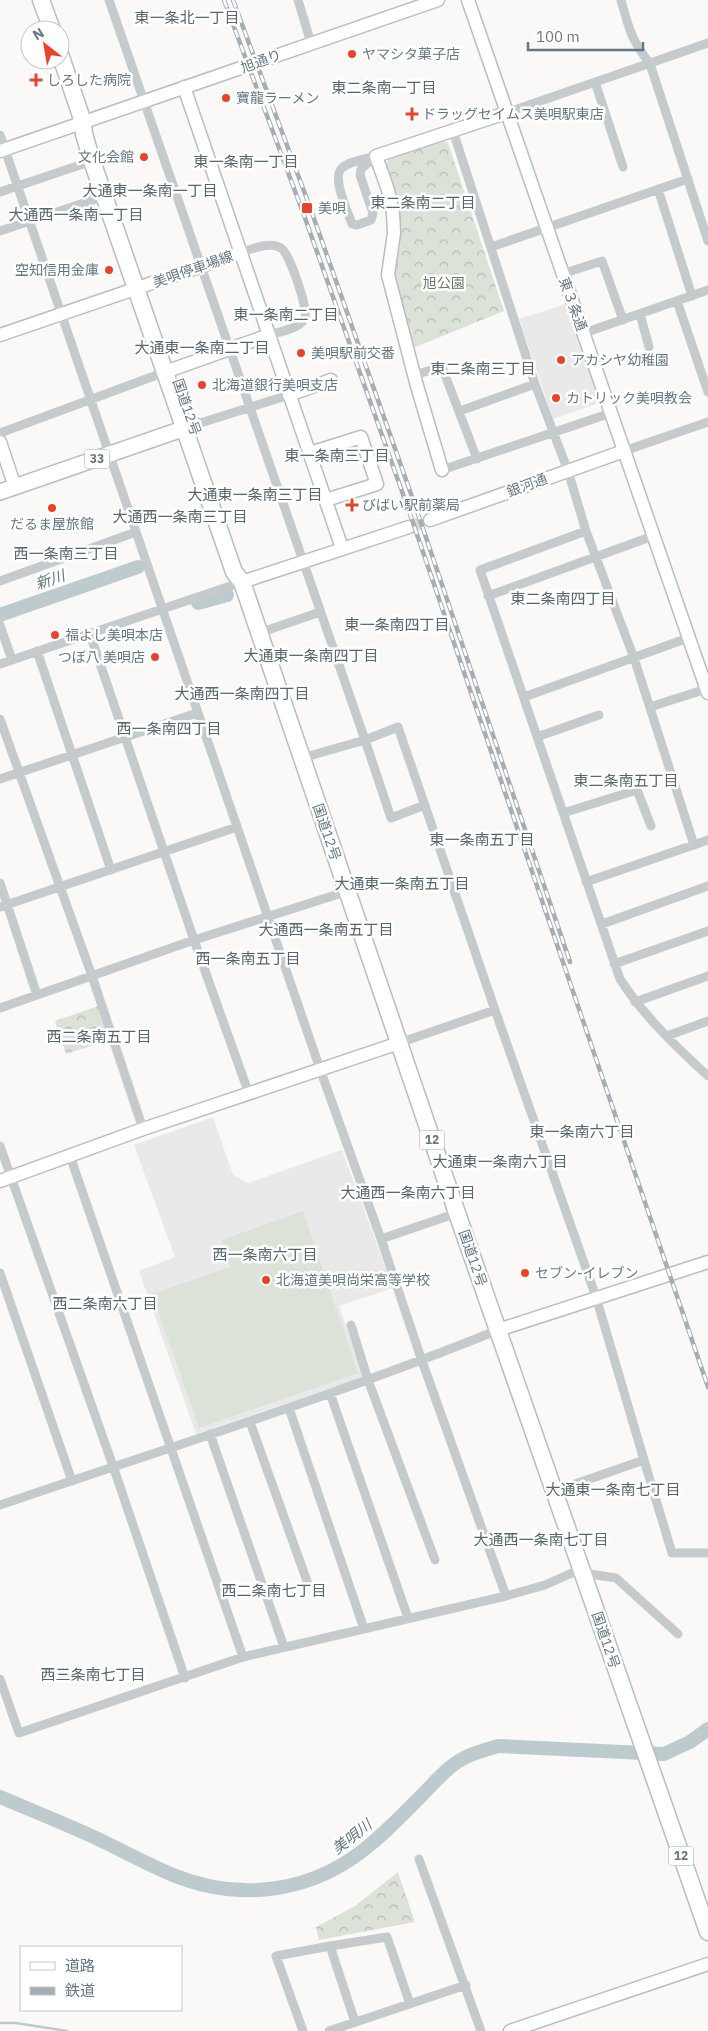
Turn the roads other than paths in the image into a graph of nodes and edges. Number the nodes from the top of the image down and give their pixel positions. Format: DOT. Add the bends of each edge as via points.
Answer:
graph roads {
  1 [pos="41,0"];
  2 [pos="109,0"];
  3 [pos="298,0"];
  4 [pos="438,0"];
  5 [pos="468,0"];
  6 [pos="621,0"];
  7 [pos="48,20"];
  8 [pos="311,43"];
  9 [pos="708,44"];
  10 [pos="650,64"];
  11 [pos="65,70"];
  12 [pos="595,82"];
  13 [pos="184,87"];
  14 [pos="145,100"];
  15 [pos="506,113"];
  16 [pos="83,122"];
  17 [pos="453,131"];
  18 [pos="0,136"];
  19 [pos="2,150"];
  20 [pos="376,156"];
  21 [pos="92,160"];
  22 [pos="623,167"];
  23 [pos="688,179"];
  24 [pos="18,185"];
  25 [pos="658,189"];
  26 [pos="0,192"];
  27 [pos="105,196"];
  28 [pos="30,221"];
  29 [pos="546,228"];
  30 [pos="0,231"];
  31 [pos="708,241"];
  32 [pos="491,247"];
  33 [pos="240,253"];
  34 [pos="200,267"];
  35 [pos="562,274"];
  36 [pos="141,287"];
  37 [pos="708,290"];
  38 [pos="692,296"];
  39 [pos="677,301"];
  40 [pos="60,314"];
  41 [pos="640,314"];
  42 [pos="623,320"];
  43 [pos="584,333"];
  44 [pos="0,335"];
  45 [pos="268,335"];
  46 [pos="649,347"];
  47 [pos="230,349"];
  48 [pos="169,370"];
  49 [pos="414,375"];
  50 [pos="331,380"];
  51 [pos="535,384"];
  52 [pos="708,392"];
  53 [pos="289,395"];
  54 [pos="90,399"];
  55 [pos="250,407"];
  56 [pos="460,411"];
  57 [pos="611,412"];
  58 [pos="708,422"];
  59 [pos="189,427"];
  60 [pos="553,432"];
  61 [pos="0,433"];
  62 [pos="0,442"];
  63 [pos="624,451"];
  64 [pos="310,453"];
  65 [pos="109,454"];
  66 [pos="476,459"];
  67 [pos="442,470"];
  68 [pos="568,471"];
  69 [pos="15,487"];
  70 [pos="0,492"];
  71 [pos="326,500"];
  72 [pos="430,520"];
  73 [pos="409,527"];
  74 [pos="586,531"];
  75 [pos="136,532"];
  76 [pos="653,536"];
  77 [pos="342,548"];
  78 [pos="597,557"];
  79 [pos="302,562"];
  80 [pos="0,581"];
  81 [pos="242,582"];
  82 [pos="488,596"];
  83 [pos="162,608"];
  84 [pos="320,612"];
  85 [pos="0,625"];
  86 [pos="259,633"];
  87 [pos="90,634"];
  88 [pos="688,638"];
  89 [pos="37,651"];
  90 [pos="634,658"];
  91 [pos="12,660"];
  92 [pos="0,664"];
  93 [pos="707,691"];
  94 [pos="524,697"];
  95 [pos="650,707"];
  96 [pos="197,713"];
  97 [pos="599,715"];
  98 [pos="0,719"];
  99 [pos="537,737"];
  100 [pos="126,738"];
  101 [pos="365,740"];
  102 [pos="72,756"];
  103 [pos="302,758"];
  104 [pos="19,773"];
  105 [pos="0,779"];
  106 [pos="425,805"];
  107 [pos="563,813"];
  108 [pos="651,826"];
  109 [pos="237,827"];
  110 [pos="708,840"];
  111 [pos="694,845"];
  112 [pos="165,852"];
  113 [pos="111,870"];
  114 [pos="586,882"];
  115 [pos="0,883"];
  116 [pos="708,886"];
  117 [pos="61,887"];
  118 [pos="348,891"];
  119 [pos="4,906"];
  120 [pos="268,916"];
  121 [pos="602,924"];
  122 [pos="708,930"];
  123 [pos="194,940"];
  124 [pos="614,964"];
  125 [pos="92,976"];
  126 [pos="708,976"];
  127 [pos="36,995"];
  128 [pos="635,1002"];
  129 [pos="0,1008"];
  130 [pos="495,1010"];
  131 [pos="708,1021"];
  132 [pos="667,1036"];
  133 [pos="399,1043"];
  134 [pos="320,1069"];
  135 [pos="707,1074"];
  136 [pos="249,1094"];
  137 [pos="143,1129"];
  138 [pos="0,1146"];
  139 [pos="70,1156"];
  140 [pos="5,1180"];
  141 [pos="457,1213"];
  142 [pos="381,1239"];
  143 [pos="708,1262"];
  144 [pos="0,1273"];
  145 [pos="596,1297"];
  146 [pos="351,1325"];
  147 [pos="498,1330"];
  148 [pos="422,1361"];
  149 [pos="368,1380"];
  150 [pos="330,1393"];
  151 [pos="289,1408"];
  152 [pos="250,1422"];
  153 [pos="210,1434"];
  154 [pos="170,1448"];
  155 [pos="644,1460"];
  156 [pos="113,1466"];
  157 [pos="72,1481"];
  158 [pos="555,1491"];
  159 [pos="0,1505"];
  160 [pos="708,1553"];
  161 [pos="435,1560"];
  162 [pos="582,1571"];
  163 [pos="308,1584"];
  164 [pos="506,1596"];
  165 [pos="408,1618"];
  166 [pos="364,1630"];
  167 [pos="678,1634"];
  168 [pos="284,1647"];
  169 [pos="243,1657"];
  170 [pos="185,1678"];
  171 [pos="0,1679"];
  172 [pos="419,1859"];
  173 [pos="708,1932"];
  174 [pos="330,1946"];
  175 [pos="708,1964"];
  176 [pos="466,1985"];
  177 [pos="410,2004"];
  178 [pos="355,2022"];
  179 [pos="303,2031"];
  180 [pos="329,2031"];
  181 [pos="481,2031"];
  182 [pos="510,2031"];
  1 -- 7 [label="highway"];
  2 -- 14 [label="street"];
  3 -- 8 [label="street"];
  4 -- 8 [label="street, 旭通り"];
  5 -- 15 [label="street, 東３条通"];
  6 -- 10 [label="street" via="627,27"];
  8 -- 13 [label="street, 旭通り"];
  9 -- 10 [label="street"];
  10 -- 12 [label="street"];
  10 -- 23 [label="street"];
  11 -- 16 [label="highway, 国道12号 / 12"];
  12 -- 15 [label="street"];
  12 -- 22 [label="street"];
  13 -- 14 [label="street, 旭通り"];
  13 -- 33 [label="street"];
  14 -- 16 [label="street, 旭通り"];
  14 -- 34 [label="street"];
  15 -- 17 [label="street"];
  15 -- 29 [label="street, 東３条通"];
  16 -- 19 [label="street, 旭通り"];
  16 -- 21 [label="highway, 国道12号 / 12"];
  16 -- 36 [label="highway, 国道12号 / 12" via="92,130"];
  17 -- 20 [label="street"];
  17 -- 32 [label="street"];
  18 -- 19 [label="street"];
  19 -- 24 [label="street"];
  20 -- 20 [label="street" via="360,175 373,213 371,220 352,224 337,180 338,172 343,166"];
  20 -- 49 [label="street" via="393,214 394,233 388,275"];
  21 -- 24 [label="street"];
  21 -- 27 [label="highway, 国道12号 / 12"];
  23 -- 25 [label="street"];
  23 -- 31 [label="street"];
  24 -- 26 [label="street"];
  24 -- 28 [label="street"];
  25 -- 29 [label="street"];
  25 -- 38 [label="street"];
  27 -- 28 [label="street"];
  27 -- 36 [label="highway, 国道12号 / 12"];
  28 -- 30 [label="street"];
  28 -- 40 [label="street"];
  29 -- 32 [label="street"];
  29 -- 35 [label="street, 東３条通"];
  32 -- 51 [label="street"];
  33 -- 34 [label="street, 美唄停車場線"];
  33 -- 45 [label="street"];
  33 -- 45 [label="street" via="267,245 280,248 286,252 293,270 305,317 300,325"];
  34 -- 36 [label="street, 美唄停車場線"];
  34 -- 47 [label="street"];
  35 -- 42 [label="street" via="602,261"];
  35 -- 43 [label="street, 東３条通"];
  36 -- 40 [label="street, 美唄停車場線"];
  36 -- 48 [label="highway, 国道12号 / 12"];
  37 -- 38 [label="street"];
  38 -- 39 [label="street"];
  39 -- 41 [label="street"];
  39 -- 52 [label="street"];
  40 -- 44 [label="street, 美唄停車場線"];
  40 -- 54 [label="street"];
  41 -- 42 [label="street"];
  41 -- 46 [label="street"];
  42 -- 43 [label="street"];
  43 -- 57 [label="street, 東３条通"];
  45 -- 47 [label="street"];
  45 -- 53 [label="street"];
  47 -- 48 [label="street"];
  47 -- 55 [label="street"];
  48 -- 54 [label="street"];
  48 -- 59 [label="highway, 国道12号 / 12"];
  49 -- 56 [label="street" via="442,366"];
  49 -- 67 [label="street"];
  50 -- 53 [label="street"];
  51 -- 56 [label="street"];
  51 -- 60 [label="street"];
  53 -- 55 [label="street"];
  53 -- 64 [label="street"];
  54 -- 61 [label="street"];
  54 -- 65 [label="street"];
  55 -- 59 [label="street"];
  55 -- 79 [label="street"];
  56 -- 66 [label="street"];
  57 -- 60 [label="street"];
  57 -- 63 [label="street, 東３条通"];
  58 -- 63 [label="street"];
  59 -- 65 [label="main road, 33"];
  59 -- 81 [label="highway, 国道12号 / 12" via="234,572"];
  60 -- 66 [label="street"];
  60 -- 68 [label="street"];
  62 -- 69 [label="street"];
  63 -- 68 [label="street, 銀河通"];
  63 -- 76 [label="street, 東３条通"];
  64 -- 71 [label="street"];
  64 -- 71 [label="street" via="361,437 378,484"];
  65 -- 69 [label="main road, 33"];
  65 -- 75 [label="street"];
  66 -- 67 [label="street"];
  68 -- 72 [label="street, 銀河通"];
  68 -- 74 [label="street"];
  69 -- 70 [label="main road, 33"];
  71 -- 77 [label="street"];
  73 -- 77 [label="street"];
  74 -- 78 [label="street"];
  74 -- 82 [label="street" via="480,570"];
  75 -- 80 [label="street"];
  75 -- 83 [label="street"];
  76 -- 78 [label="street"];
  76 -- 88 [label="street, 東３条通"];
  77 -- 79 [label="street"];
  78 -- 82 [label="street"];
  78 -- 90 [label="street"];
  79 -- 81 [label="street"];
  79 -- 84 [label="street"];
  81 -- 83 [label="street"];
  81 -- 86 [label="highway, 国道12号 / 12"];
  82 -- 94 [label="street"];
  83 -- 87 [label="street"];
  83 -- 96 [label="street"];
  84 -- 86 [label="street"];
  84 -- 101 [label="street"];
  85 -- 91 [label="street"];
  86 -- 103 [label="highway, 国道12号 / 12"];
  87 -- 89 [label="street"];
  87 -- 100 [label="street"];
  88 -- 90 [label="street"];
  88 -- 93 [label="street, 東３条通"];
  89 -- 91 [label="street"];
  89 -- 102 [label="street"];
  90 -- 94 [label="street"];
  90 -- 95 [label="street"];
  91 -- 92 [label="street"];
  93 -- 95 [label="street"];
  94 -- 99 [label="street"];
  95 -- 111 [label="street"];
  96 -- 100 [label="street"];
  96 -- 109 [label="street"];
  97 -- 99 [label="street"];
  98 -- 104 [label="street"];
  99 -- 107 [label="street"];
  100 -- 102 [label="street"];
  100 -- 112 [label="street"];
  101 -- 103 [label="street"];
  101 -- 106 [label="street" via="398,727"];
  101 -- 106 [label="street" via="391,818"];
  102 -- 104 [label="street"];
  102 -- 113 [label="street"];
  103 -- 118 [label="highway, 国道12号 / 12"];
  104 -- 105 [label="street"];
  104 -- 117 [label="street"];
  106 -- 130 [label="street"];
  107 -- 108 [label="street" via="637,790"];
  107 -- 114 [label="street"];
  109 -- 112 [label="street"];
  109 -- 120 [label="street"];
  110 -- 111 [label="street"];
  111 -- 114 [label="street"];
  112 -- 113 [label="street"];
  112 -- 123 [label="street"];
  113 -- 117 [label="street"];
  114 -- 121 [label="street"];
  115 -- 119 [label="street"];
  116 -- 121 [label="street"];
  117 -- 119 [label="street"];
  117 -- 125 [label="street"];
  118 -- 120 [label="street"];
  118 -- 133 [label="highway, 国道12号 / 12"];
  119 -- 127 [label="street"];
  120 -- 123 [label="street"];
  120 -- 134 [label="street"];
  121 -- 124 [label="street"];
  122 -- 124 [label="street"];
  123 -- 125 [label="street"];
  123 -- 136 [label="street"];
  124 -- 128 [label="street"];
  125 -- 127 [label="street"];
  125 -- 137 [label="street"];
  126 -- 128 [label="street"];
  127 -- 129 [label="street"];
  128 -- 132 [label="street"];
  130 -- 133 [label="street"];
  130 -- 145 [label="street"];
  131 -- 132 [label="street"];
  132 -- 135 [label="street"];
  133 -- 134 [label="street"];
  133 -- 141 [label="highway, 国道12号 / 12"];
  134 -- 136 [label="street"];
  134 -- 142 [label="street"];
  136 -- 137 [label="street"];
  137 -- 139 [label="street"];
  138 -- 140 [label="street"];
  139 -- 140 [label="street"];
  139 -- 154 [label="street"];
  140 -- 156 [label="street"];
  141 -- 142 [label="street"];
  141 -- 147 [label="highway, 国道12号 / 12"];
  142 -- 148 [label="street"];
  143 -- 145 [label="street"];
  144 -- 157 [label="street"];
  145 -- 147 [label="street"];
  145 -- 155 [label="street"];
  146 -- 149 [label="street"];
  147 -- 148 [label="street"];
  147 -- 158 [label="highway, 国道12号 / 12"];
  148 -- 149 [label="street"];
  148 -- 164 [label="street"];
  149 -- 150 [label="street"];
  149 -- 161 [label="street"];
  150 -- 151 [label="street"];
  150 -- 165 [label="street"];
  151 -- 152 [label="street"];
  151 -- 166 [label="street"];
  152 -- 153 [label="street"];
  152 -- 163 [label="street"];
  153 -- 154 [label="street"];
  153 -- 168 [label="street"];
  154 -- 156 [label="street"];
  154 -- 169 [label="street"];
  155 -- 158 [label="street"];
  155 -- 160 [label="street" via="672,1553"];
  156 -- 157 [label="street"];
  156 -- 170 [label="street"];
  157 -- 159 [label="street"];
  158 -- 162 [label="highway, 国道12号 / 12"];
  162 -- 164 [label="street"];
  162 -- 167 [label="street" via="616,1578"];
  162 -- 173 [label="highway, 国道12号 / 12"];
  164 -- 165 [label="street"];
  165 -- 166 [label="street"];
  166 -- 168 [label="street"];
  168 -- 169 [label="street"];
  169 -- 170 [label="street"];
  170 -- 171 [label="street" via="19,1733"];
  172 -- 176 [label="street"];
  174 -- 177 [label="street" via="387,1937"];
  174 -- 178 [label="street"];
  174 -- 179 [label="street" via="276,1956"];
  175 -- 182 [label="street"];
  176 -- 177 [label="street"];
  176 -- 181 [label="street"];
  177 -- 178 [label="street"];
  178 -- 180 [label="street"];
}
